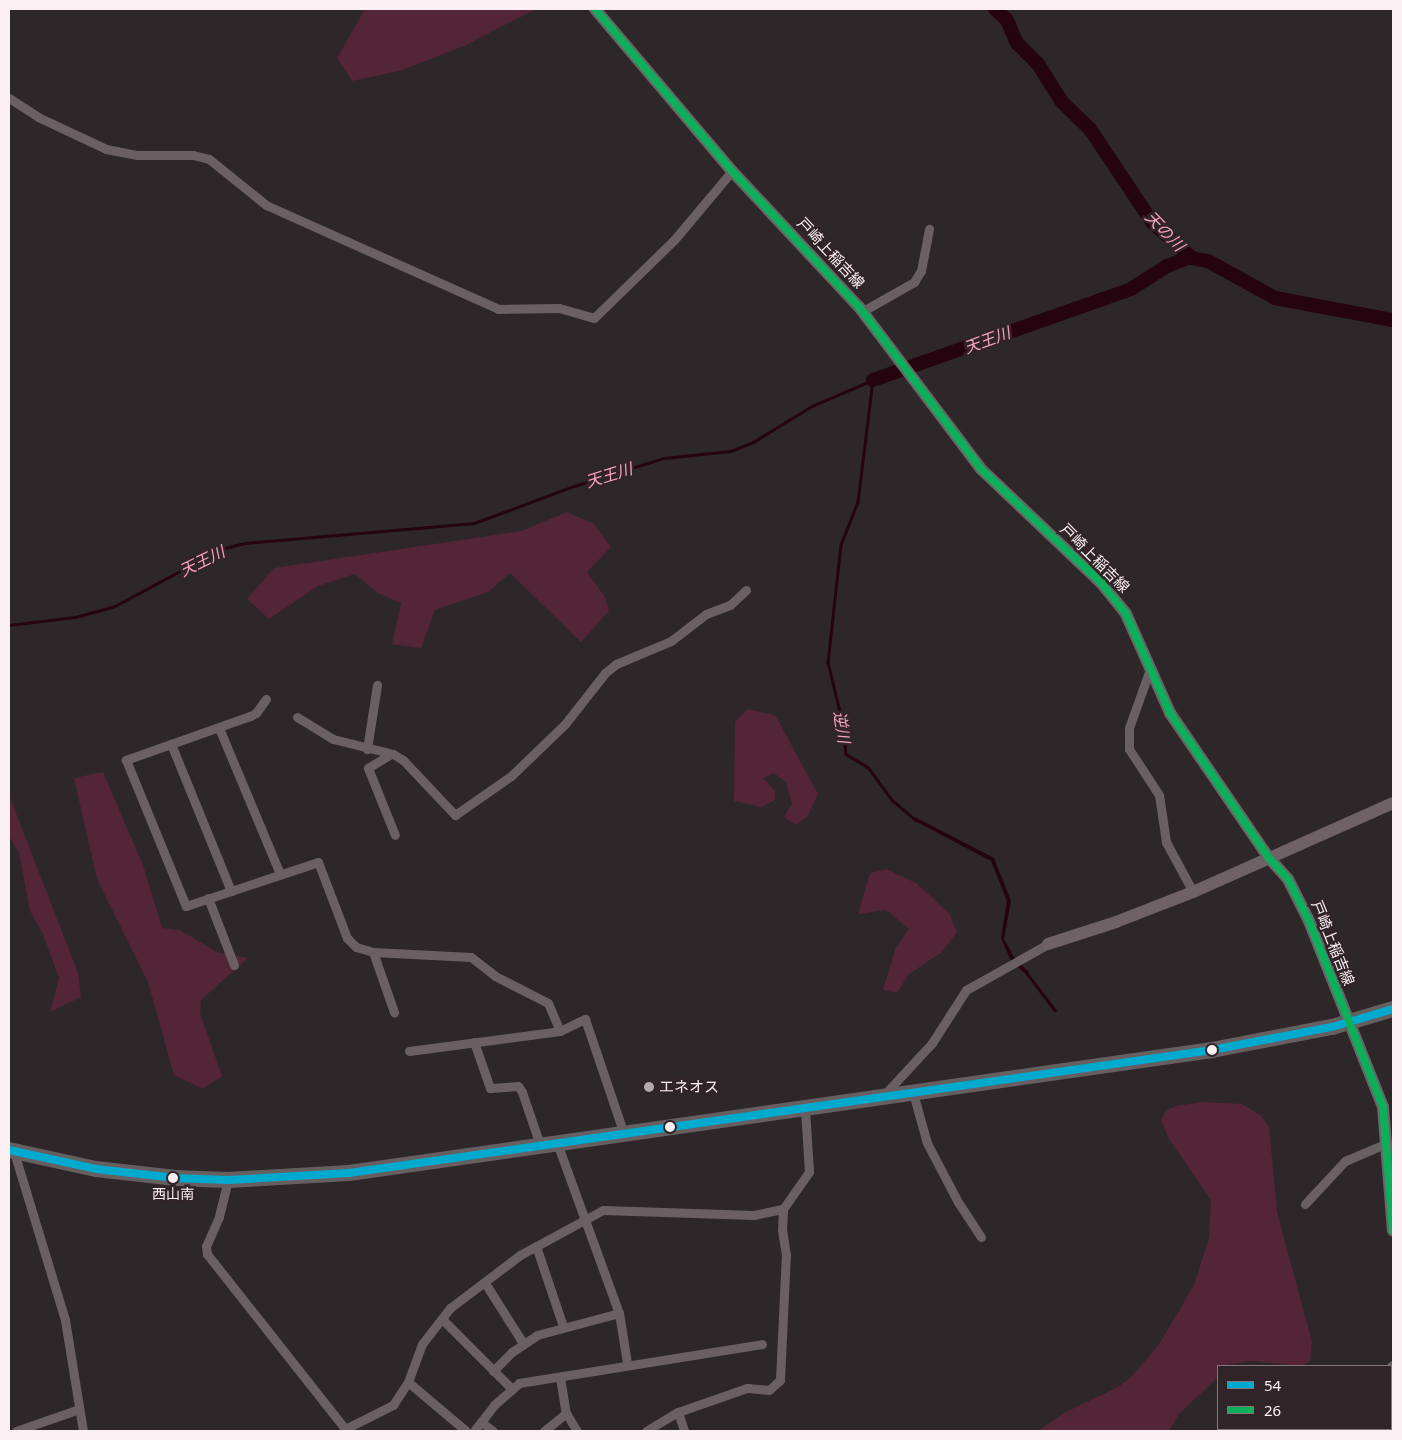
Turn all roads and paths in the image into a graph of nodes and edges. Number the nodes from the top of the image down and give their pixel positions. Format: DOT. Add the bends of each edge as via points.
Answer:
graph roads {
  1 [pos="595,9"];
  2 [pos="9,98"];
  3 [pos="732,171"];
  4 [pos="929,229"];
  5 [pos="863,312"];
  6 [pos="746,590"];
  7 [pos="1150,669"];
  8 [pos="377,685"];
  9 [pos="266,699"];
  10 [pos="297,717"];
  11 [pos="219,728"];
  12 [pos="171,744"];
  13 [pos="367,749"];
  14 [pos="391,754"];
  15 [pos="1393,802"];
  16 [pos="395,835"];
  17 [pos="1268,858"];
  18 [pos="280,874"];
  19 [pos="231,891"];
  20 [pos="1193,892"];
  21 [pos="208,898"];
  22 [pos="1048,944"];
  23 [pos="373,952"];
  24 [pos="234,965"];
  25 [pos="1393,1009"];
  26 [pos="394,1012"];
  27 [pos="1347,1022"];
  28 [pos="560,1031"];
  29 [pos="474,1042"];
  30 [pos="409,1051"];
  31 [pos="913,1093"];
  32 [pos="882,1098"];
  33 [pos="805,1108"];
  34 [pos="624,1134"];
  35 [pos="1387,1143"];
  36 [pos="549,1144"];
  37 [pos="11,1151"];
  38 [pos="228,1180"];
  39 [pos="1305,1204"];
  40 [pos="783,1209"];
  41 [pos="586,1219"];
  42 [pos="1393,1231"];
  43 [pos="981,1238"];
  44 [pos="536,1246"];
  45 [pos="485,1284"];
  46 [pos="619,1313"];
  47 [pos="442,1320"];
  48 [pos="563,1326"];
  49 [pos="523,1343"];
  50 [pos="762,1344"];
  51 [pos="627,1363"];
  52 [pos="493,1371"];
  53 [pos="560,1377"];
  54 [pos="408,1382"];
  55 [pos="511,1388"];
  56 [pos="79,1409"];
  57 [pos="678,1412"];
  58 [pos="566,1413"];
  59 [pos="481,1422"];
  60 [pos="351,1429"];
  61 [pos="16,1431"];
  62 [pos="83,1431"];
  63 [pos="466,1431"];
  64 [pos="474,1431"];
  65 [pos="493,1431"];
  66 [pos="544,1431"];
  67 [pos="577,1431"];
  68 [pos="646,1431"];
  69 [pos="684,1431"];
  1 -- 3 [label="main road, 戸崎上稲吉線"];
  2 -- 3 [label="street" via="38,117 106,148 137,155 193,155 209,160 266,206 498,309 559,308 594,318 674,240"];
  3 -- 5 [label="main road, 戸崎上稲吉線"];
  4 -- 5 [label="street" via="923,264 914,282"];
  5 -- 7 [label="main road, 戸崎上稲吉線" via="981,470 1116,599 1134,629"];
  6 -- 14 [label="street" via="730,605 706,614 671,641 616,664 605,673 565,724 511,776 454,815 414,771"];
  7 -- 17 [label="main road, 戸崎上稲吉線" via="1180,728"];
  7 -- 20 [label="street" via="1129,728 1129,749 1159,794 1166,842"];
  8 -- 13 [label="street"];
  9 -- 11 [label="street" via="256,713"];
  10 -- 13 [label="street" via="333,739"];
  11 -- 12 [label="street"];
  11 -- 18 [label="street"];
  12 -- 19 [label="street"];
  12 -- 21 [label="street" via="126,760 186,906"];
  13 -- 14 [label="street"];
  14 -- 16 [label="street" via="368,768"];
  15 -- 17 [label="main road"];
  17 -- 20 [label="main road"];
  17 -- 27 [label="main road, 戸崎上稲吉線" via="1288,879"];
  18 -- 19 [label="street"];
  18 -- 23 [label="street" via="318,862 347,938 356,947"];
  19 -- 21 [label="street"];
  20 -- 22 [label="main road"];
  21 -- 24 [label="street"];
  22 -- 32 [label="street" via="966,990 932,1043"];
  23 -- 26 [label="street"];
  23 -- 28 [label="street" via="471,957 495,976 548,1003"];
  25 -- 27 [label="highway"];
  27 -- 31 [label="highway" via="1212,1050"];
  27 -- 35 [label="main road, 戸崎上稲吉線" via="1378,1089"];
  28 -- 29 [label="street"];
  28 -- 34 [label="street" via="585,1019"];
  29 -- 30 [label="street"];
  29 -- 36 [label="street" via="490,1088 518,1086"];
  31 -- 32 [label="highway"];
  31 -- 43 [label="street" via="927,1143"];
  32 -- 33 [label="highway"];
  33 -- 34 [label="highway"];
  33 -- 40 [label="street" via="809,1172"];
  34 -- 36 [label="highway"];
  35 -- 39 [label="street" via="1345,1161"];
  35 -- 42 [label="main road, 戸崎上稲吉線"];
  36 -- 38 [label="highway" via="350,1173"];
  36 -- 41 [label="street"];
  37 -- 38 [label="highway" via="140,1175"];
  37 -- 56 [label="street" via="65,1320"];
  38 -- 60 [label="street" via="220,1217 206,1246 207,1254 345,1429"];
  40 -- 41 [label="street" via="754,1215 603,1210"];
  40 -- 57 [label="street" via="786,1255 780,1380 769,1390 747,1388"];
  41 -- 44 [label="street"];
  41 -- 46 [label="street"];
  44 -- 45 [label="street"];
  44 -- 48 [label="street"];
  45 -- 47 [label="street" via="450,1308"];
  45 -- 49 [label="street"];
  46 -- 48 [label="street"];
  46 -- 51 [label="street"];
  47 -- 52 [label="street"];
  47 -- 54 [label="street" via="422,1344"];
  48 -- 49 [label="street"];
  49 -- 52 [label="street"];
  50 -- 51 [label="street"];
  51 -- 53 [label="street"];
  52 -- 55 [label="street"];
  53 -- 55 [label="street" via="519,1382"];
  53 -- 58 [label="street"];
  54 -- 60 [label="street" via="393,1405"];
  54 -- 63 [label="street"];
  55 -- 59 [label="street"];
  56 -- 61 [label="street"];
  56 -- 62 [label="street"];
  57 -- 68 [label="street"];
  57 -- 69 [label="street"];
  58 -- 66 [label="street"];
  58 -- 67 [label="street"];
  59 -- 64 [label="street"];
  59 -- 65 [label="street"];
}
